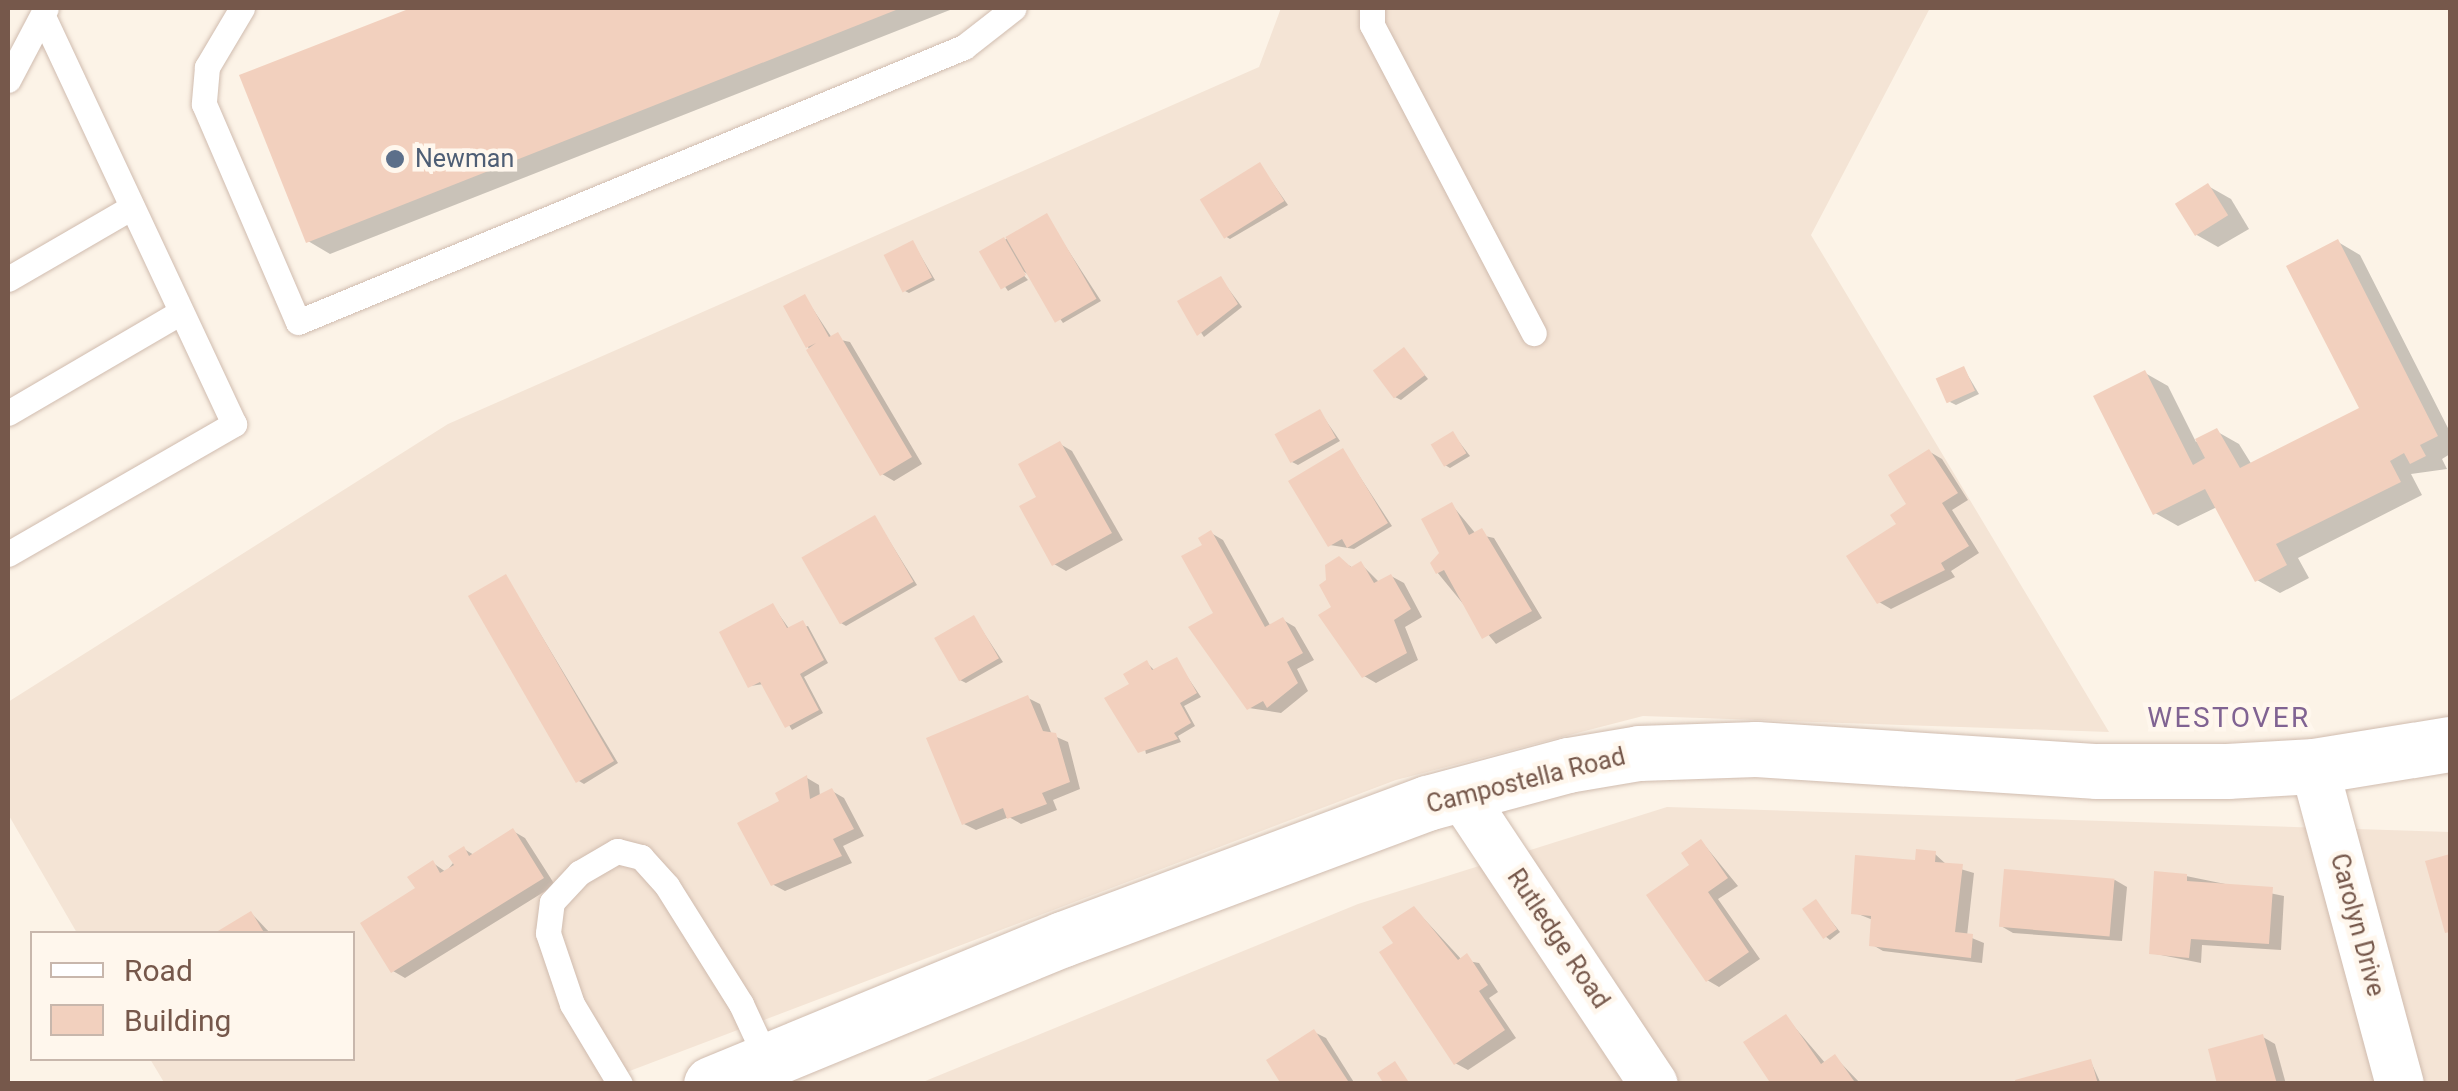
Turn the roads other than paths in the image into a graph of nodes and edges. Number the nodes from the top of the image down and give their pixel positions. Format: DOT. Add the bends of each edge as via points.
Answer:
graph roads {
  1 [pos="242,8"];
  2 [pos="1014,8"];
  3 [pos="1372,8"];
  4 [pos="44,12"];
  5 [pos="8,80"];
  6 [pos="132,207"];
  7 [pos="8,279"];
  8 [pos="182,312"];
  9 [pos="1534,333"];
  10 [pos="8,413"];
  11 [pos="8,554"];
  12 [pos="2450,744"];
  13 [pos="2314,766"];
  14 [pos="1460,794"];
  15 [pos="767,1060"];
  16 [pos="620,1084"];
  17 [pos="711,1084"];
  18 [pos="1654,1084"];
  19 [pos="2400,1084"];
  1 -- 2 [label="lane" via="206,67 204,104 298,322 964,48"];
  3 -- 9 [label="lane" via="1372,24"];
  4 -- 5 [label="lane"];
  4 -- 6 [label="lane"];
  6 -- 7 [label="lane"];
  6 -- 8 [label="lane"];
  8 -- 10 [label="lane"];
  8 -- 11 [label="lane" via="234,424"];
  12 -- 13 [label="main road, Campostella Road"];
  13 -- 14 [label="main road, Campostella Road" via="2097,771 1717,750 1568,765"];
  13 -- 19 [label="street, Carolyn Drive"];
  14 -- 15 [label="main road, Campostella Road" via="1062,939"];
  14 -- 18 [label="street, Rutledge Road"];
  15 -- 16 [label="lane" via="741,1004 666,886 642,857 617,850 579,873 552,902 548,933 572,1004"];
  15 -- 17 [label="main road, Campostella Road"];
}
